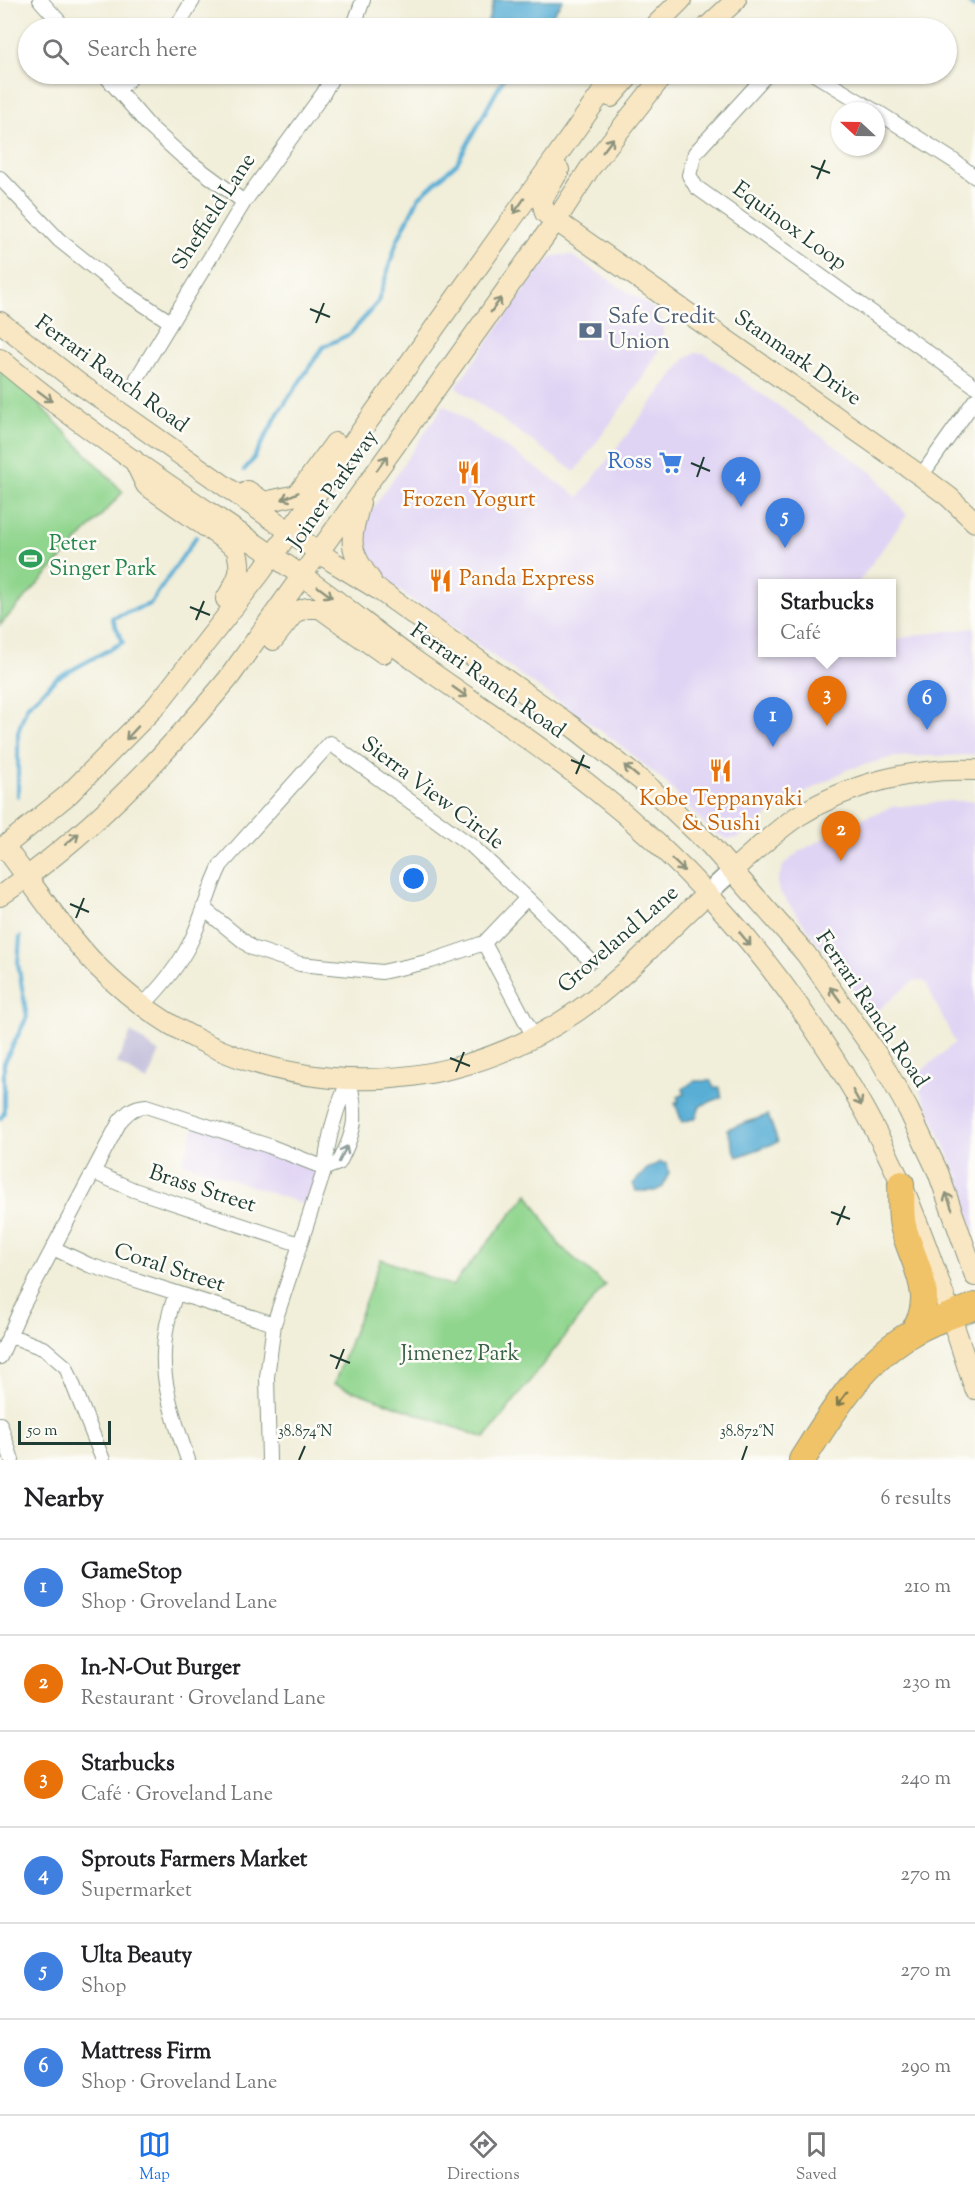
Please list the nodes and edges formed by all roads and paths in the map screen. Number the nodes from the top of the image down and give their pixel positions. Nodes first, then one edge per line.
1 (40, 0) edge
2 (193, 0) edge
3 (363, 0) edge
4 (681, 0) edge
5 (736, 0) edge
6 (56, 18) edge
7 (182, 18) edge
8 (357, 18) edge
9 (664, 18) edge
10 (717, 18) edge
11 (113, 84) edge
12 (124, 84) edge
13 (328, 84) edge
14 (608, 84) edge
15 (624, 84) edge
16 (656, 84) edge
17 (758, 84) edge
18 (831, 84) edge
19 (118, 90) junction
20 (861, 102) edge
21 (885, 117) edge
22 (975, 177) edge
23 (0, 178) edge
24 (244, 202) junction
25 (557, 219) junction
26 (170, 321) junction
27 (0, 322) edge
28 (0, 359) edge
29 (137, 378) dead end
30 (397, 378) junction
31 (975, 386) edge
32 (975, 400) edge
33 (121, 413) junction
34 (133, 458) junction
35 (921, 476) junction
36 (364, 490) junction
37 (975, 522) edge
38 (289, 531) junction
39 (319, 553) junction
40 (272, 556) junction
41 (303, 576) junction
42 (379, 590) junction
43 (412, 659) junction
44 (157, 705) junction
45 (187, 727) junction
46 (975, 770) edge
47 (1, 846) edge
48 (734, 869) junction
49 (27, 877) junction
50 (707, 894) junction
51 (0, 896) edge
52 (527, 898) junction
53 (203, 909) junction
54 (484, 943) junction
55 (591, 961) dead end
56 (143, 1005) junction
57 (534, 1037) junction
58 (349, 1080) junction
59 (325, 1168) junction
60 (93, 1172) junction
61 (901, 1184) junction
62 (299, 1244) junction
63 (53, 1248) junction
64 (975, 1276) edge
65 (176, 1293) junction
66 (975, 1306) edge
67 (951, 1316) junction
68 (274, 1323) junction
69 (914, 1332) junction
70 (9, 1335) junction
71 (0, 1357) edge
72 (975, 1389) edge
73 (0, 1424) edge
74 (12, 1460) edge
75 (103, 1460) edge
76 (188, 1460) edge
77 (268, 1460) edge
78 (802, 1460) edge

1 - 6 street
2 - 7 street
3 - 8 street
4 - 9 main road
5 - 10 main road
11 - 19 street
12 - 19 street
13 - 24 street, Sheffield Lane
14 -> 30 main road, Joiner Parkway
15 - 25 main road
25 -> 16 main road, Joiner Parkway
17 - 31 street, Equinox Loop
18 - 20 street
19 - 24 street
21 - 22 street
23 - 26 street
24 - 26 street, Sheffield Lane
25 - 35 main road, Stanmark Drive
36 -> 25 main road, Joiner Parkway
26 - 29 street, Sheffield Lane
27 - 33 main road, Ferrari Ranch Road
28 -> 34 main road, Ferrari Ranch Road
30 -> 33 main road
30 - 38 main road, Joiner Parkway
32 - 35 street
33 - 38 main road, Ferrari Ranch Road
34 - 40 main road, Ferrari Ranch Road
34 - 44 main road
35 - 37 main road, Stanmark Drive
36 - 39 main road, Joiner Parkway
36 - 42 main road
38 - 39 main road, Ferrari Ranch Road
38 - 40 main road, Joiner Parkway
39 - 41 main road, Joiner Parkway
39 - 42 main road, Ferrari Ranch Road
40 - 41 main road, Ferrari Ranch Road
40 - 44 main road, Joiner Parkway
41 -> 43 main road, Ferrari Ranch Road
41 - 45 main road, Joiner Parkway
48 -> 42 main road, Ferrari Ranch Road
43 - 45 main road
43 -> 50 main road, Ferrari Ranch Road
44 -> 47 main road, Joiner Parkway
49 -> 45 main road, Joiner Parkway
46 - 48 main road, Groveland Lane
47 - 49 main road, Groveland Lane
48 - 50 street, Groveland Lane
64 -> 48 main road, Ferrari Ranch Road
49 - 51 main road, Joiner Parkway
49 - 56 main road, Groveland Lane
50 - 57 main road, Groveland Lane
50 -> 61 main road, Ferrari Ranch Road
52 - 53 street, Sierra View Circle
52 - 54 street
52 - 55 street
53 - 54 street
53 - 56 street
54 - 57 street
56 - 58 main road, Groveland Lane
57 - 58 main road, Groveland Lane
58 - 59 street
59 -> 58 street
59 - 60 street
59 - 62 street
60 - 62 street, Brass Street
60 - 63 street
61 - 67 main road, Ferrari Ranch Road
61 - 69 highway
62 - 68 street
63 - 65 street, Coral Street
63 - 70 street
65 - 68 street, Coral Street
65 - 76 street
66 - 67 highway
67 - 69 highway
67 - 72 main road, Ferrari Ranch Road
68 - 77 street
69 -> 78 highway
70 - 71 street
70 - 75 street
73 - 74 street

